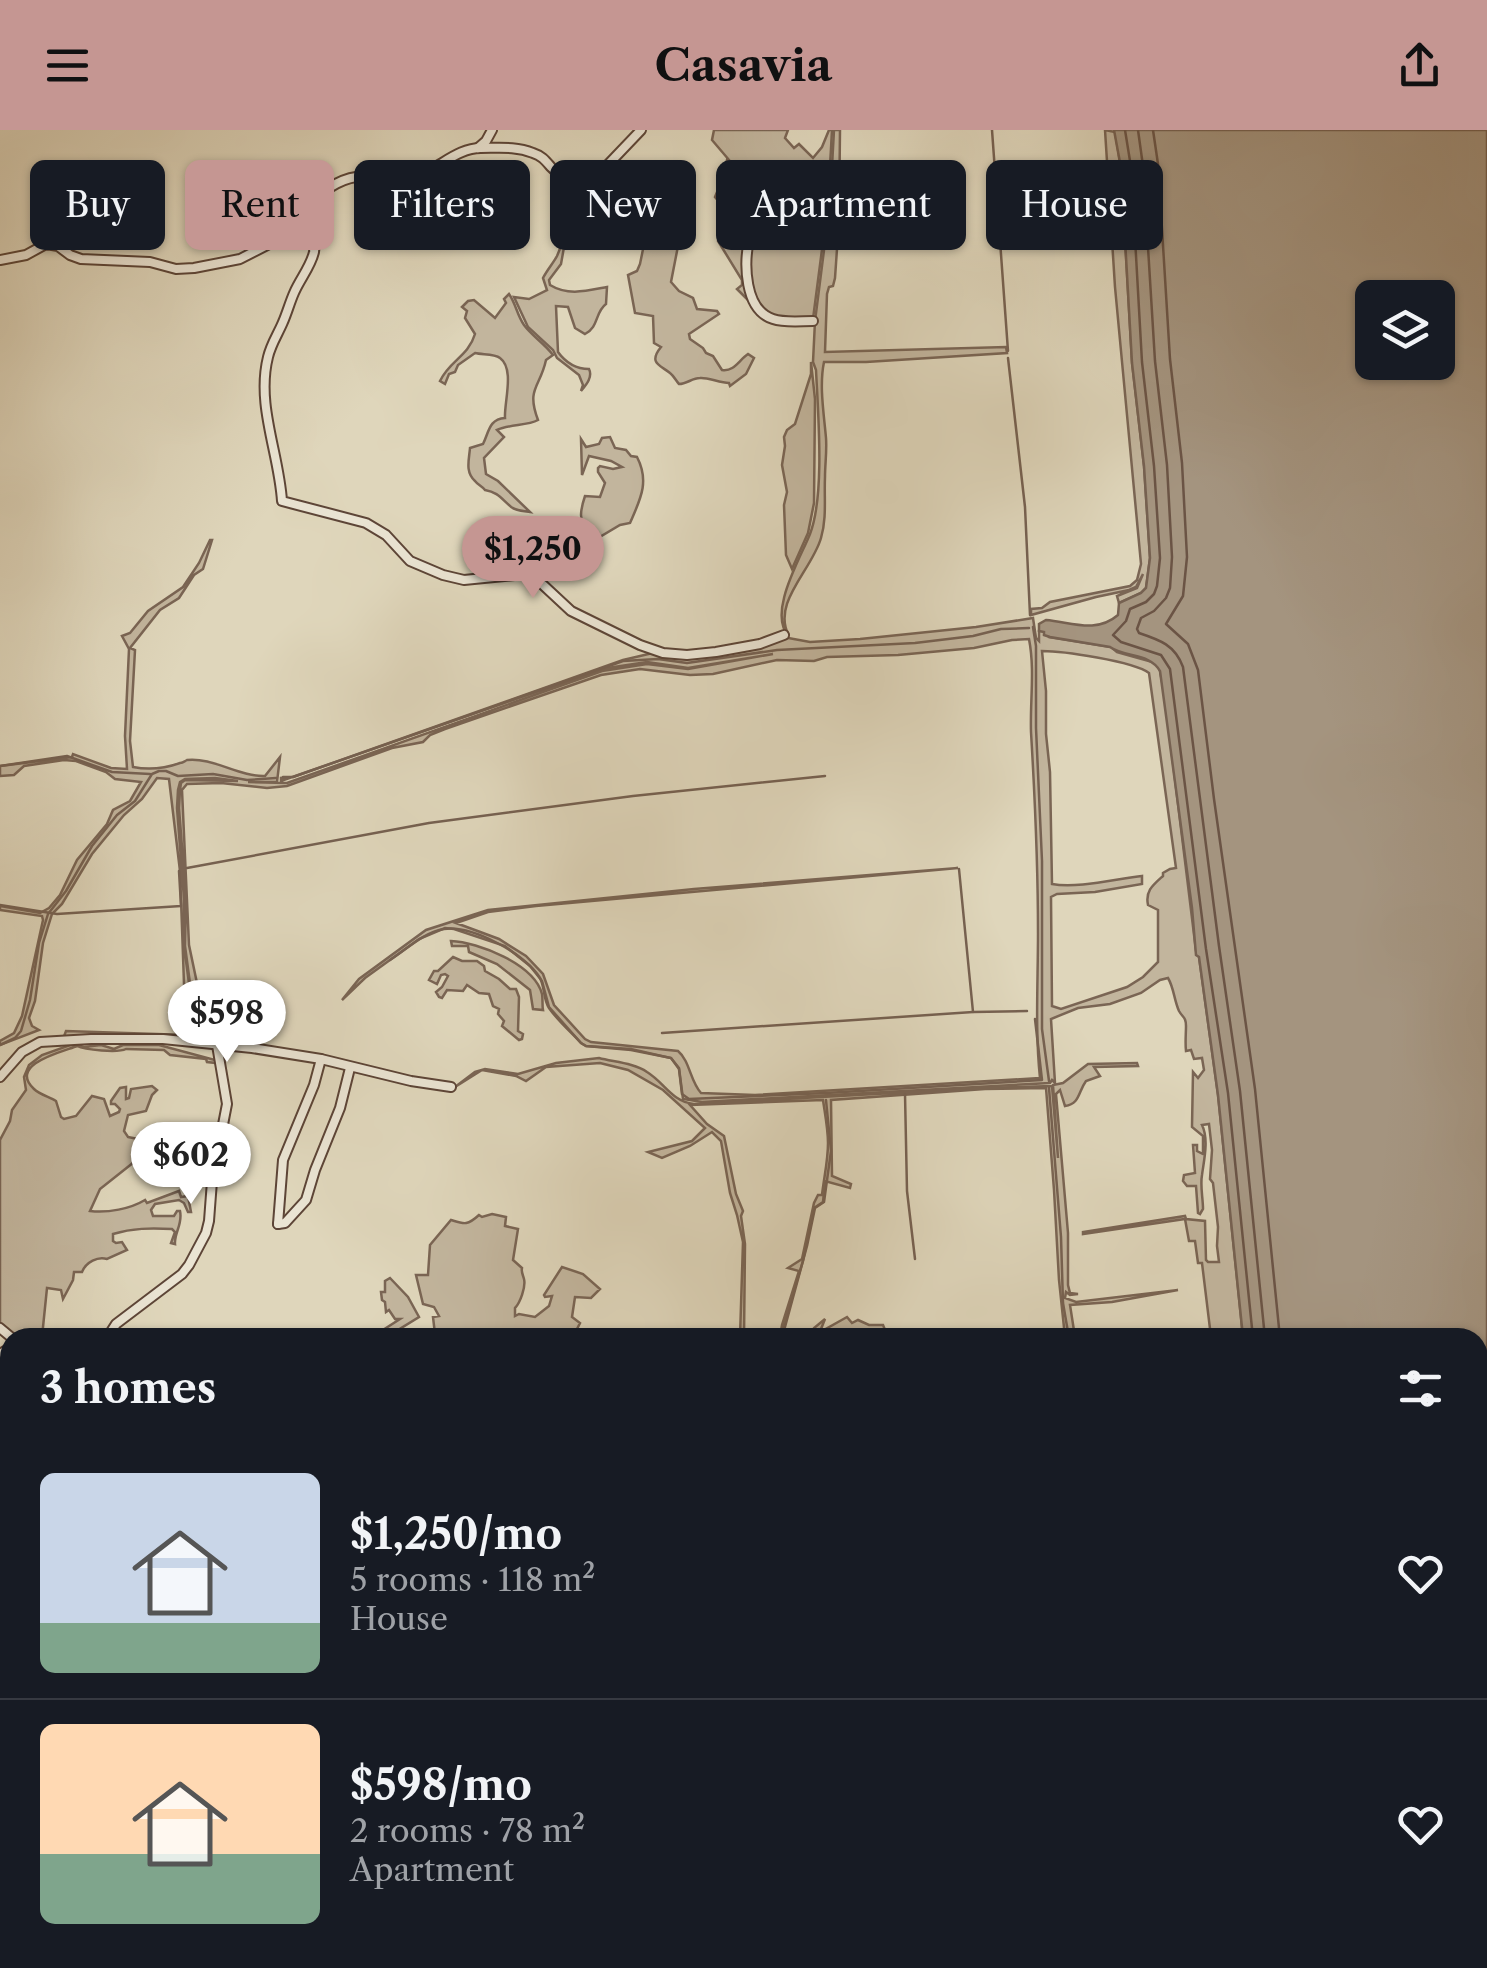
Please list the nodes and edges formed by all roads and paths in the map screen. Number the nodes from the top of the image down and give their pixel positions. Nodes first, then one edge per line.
1 (492, 130) edge
2 (642, 130) edge
3 (478, 148) junction
4 (334, 186) edge
5 (258, 250) edge
6 (312, 250) edge
7 (747, 250) edge
8 (0, 260) edge
9 (814, 321) dead end
10 (784, 634) dead end
11 (217, 1045) junction
12 (322, 1059) junction
13 (350, 1068) junction
14 (0, 1077) edge
15 (451, 1086) dead end
16 (113, 1328) edge

1 - 3 street
2 - 3 street
3 - 4 street
5 - 8 street
6 - 10 street
7 - 9 street
11 - 12 street
11 - 14 street
11 - 16 street
12 - 13 street
12 - 13 street
13 - 15 street

